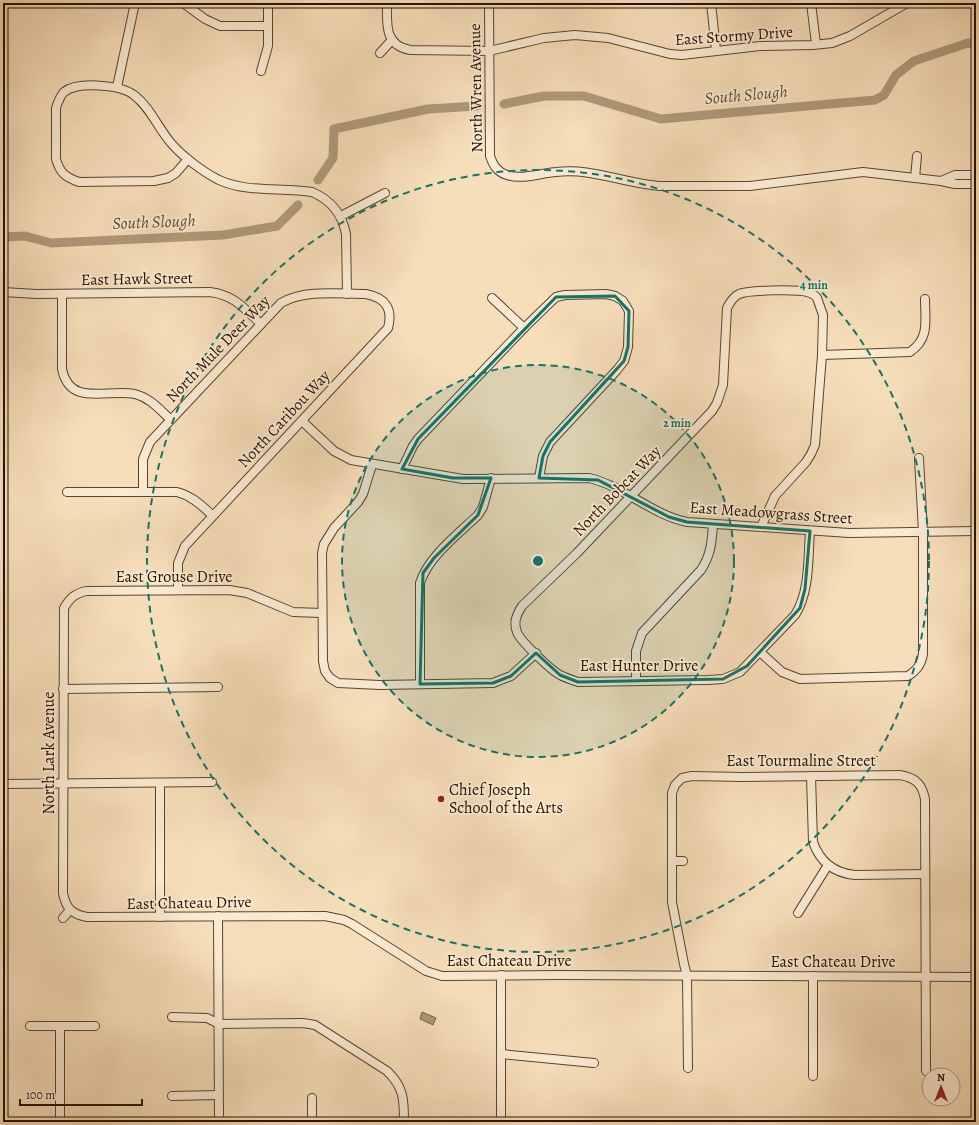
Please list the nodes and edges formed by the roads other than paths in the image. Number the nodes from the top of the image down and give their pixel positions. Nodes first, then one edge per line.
1 (135, 3) edge
2 (184, 3) edge
3 (268, 3) edge
4 (387, 3) edge
5 (489, 3) edge
6 (711, 3) edge
7 (811, 3) edge
8 (907, 3) edge
9 (268, 26) junction
10 (392, 40) junction
11 (816, 44) junction
12 (716, 50) junction
13 (489, 51) junction
14 (380, 53) dead end
15 (260, 71) dead end
16 (117, 87) junction
17 (917, 156) dead end
18 (188, 159) junction
19 (976, 175) edge
20 (915, 178) junction
21 (941, 181) junction
22 (976, 184) edge
23 (385, 193) dead end
24 (341, 216) junction
25 (3, 292) edge
26 (62, 294) junction
27 (347, 294) junction
28 (492, 298) dead end
29 (925, 299) dead end
30 (261, 324) junction
31 (524, 328) junction
32 (822, 355) junction
33 (170, 419) junction
34 (302, 421) junction
35 (920, 458) dead end
36 (372, 465) junction
37 (402, 470) junction
38 (491, 478) junction
39 (539, 478) junction
40 (67, 492) dead end
41 (143, 492) junction
42 (631, 496) junction
43 (212, 515) junction
44 (713, 524) junction
45 (761, 527) junction
46 (810, 531) junction
47 (976, 531) edge
48 (923, 532) junction
49 (178, 590) junction
50 (72, 597) joint
51 (322, 613) junction
52 (760, 652) junction
53 (536, 654) junction
54 (636, 681) junction
55 (420, 684) junction
56 (218, 687) dead end
57 (63, 689) junction
58 (811, 776) junction
59 (212, 782) dead end
60 (160, 783) junction
61 (3, 784) edge
62 (63, 784) junction
63 (672, 861) junction
64 (683, 861) dead end
65 (828, 865) junction
66 (925, 874) junction
67 (70, 910) junction
68 (798, 912) dead end
69 (218, 916) junction
70 (160, 917) junction
71 (63, 918) dead end
72 (502, 975) junction
73 (687, 976) junction
74 (813, 976) junction
75 (927, 977) junction
76 (976, 977) edge
77 (172, 1017) dead end
78 (219, 1024) junction
79 (30, 1026) dead end
80 (60, 1026) junction
81 (95, 1026) dead end
82 (501, 1054) junction
83 (594, 1063) dead end
84 (926, 1067) edge
85 (688, 1068) dead end
86 (813, 1076) dead end
87 (219, 1095) junction
88 (172, 1096) dead end
89 (312, 1098) dead end
90 (60, 1122) edge
91 (218, 1122) edge
92 (312, 1122) edge
93 (404, 1122) edge
94 (501, 1122) edge

1 - 16 street
2 - 9 street
3 - 9 street
4 - 10 street
5 - 13 street, North Wren Avenue
6 - 12 street
7 - 11 street
8 - 11 street, East Stormy Drive
9 - 15 street
10 - 13 street, East Stormy Drive
10 - 14 street
11 - 12 street, East Stormy Drive
12 - 13 street, East Stormy Drive
13 - 20 street, North Wren Avenue
16 - 18 street
16 - 18 street
17 - 20 street
18 - 24 street
19 - 21 street
20 - 21 street
21 - 22 street
23 - 24 street
24 - 27 street
25 - 26 street, East Hawk Street
26 - 30 street, East Hawk Street
26 - 33 street
27 - 30 street, North Mule Deer Way
27 - 34 street, North Caribou Way
28 - 31 street
29 - 32 street
30 - 33 street, North Mule Deer Way
31 - 37 street
31 - 39 street
32 - 42 street, North Bobcat Way
32 - 45 street
33 - 41 street, North Mule Deer Way
34 - 36 street, East Meadowgrass Street
34 - 43 street, North Caribou Way
35 - 48 street
36 - 37 street, East Meadowgrass Street
36 - 51 street
37 - 38 street, East Meadowgrass Street
38 - 39 street, East Meadowgrass Street
38 - 55 street
39 - 42 street, East Meadowgrass Street
40 - 41 street
41 - 43 street
42 - 44 street, East Meadowgrass Street
42 - 53 street, North Bobcat Way
43 - 49 street, North Caribou Way
44 - 45 street, East Meadowgrass Street
44 - 54 street
45 - 46 street, East Meadowgrass Street
46 - 48 street, East Meadowgrass Street
46 - 52 street, East Hunter Drive
47 - 48 street, East Meadowgrass Street
48 - 52 street
49 - 50 street, East Grouse Drive
49 - 51 street, East Grouse Drive
50 - 57 street, North Lark Avenue
51 - 55 street
52 - 54 street, East Hunter Drive
53 - 54 street, East Hunter Drive
53 - 55 street
56 - 57 street
57 - 62 street, North Lark Avenue
58 - 63 street, East Tourmaline Street
58 - 65 street
58 - 66 street, East Tourmaline Street
59 - 60 street
60 - 62 street
60 - 70 street
61 - 62 street
62 - 67 street, North Lark Avenue
63 - 64 street
63 - 73 street
65 - 66 street
65 - 68 street
66 - 75 street
67 - 70 street, East Chateau Drive
67 - 71 street
69 - 70 street, East Chateau Drive
69 - 72 street, East Chateau Drive
69 - 78 street
72 - 73 street, East Chateau Drive
72 - 82 street
73 - 74 street, East Chateau Drive
73 - 85 street
74 - 75 street, East Chateau Drive
74 - 86 street
75 - 76 street, East Chateau Drive
75 - 84 street
77 - 78 street
78 - 87 street
78 - 93 street
79 - 80 street
80 - 81 street
80 - 90 street
82 - 83 street
82 - 94 street
87 - 88 street
87 - 91 street
89 - 92 street

